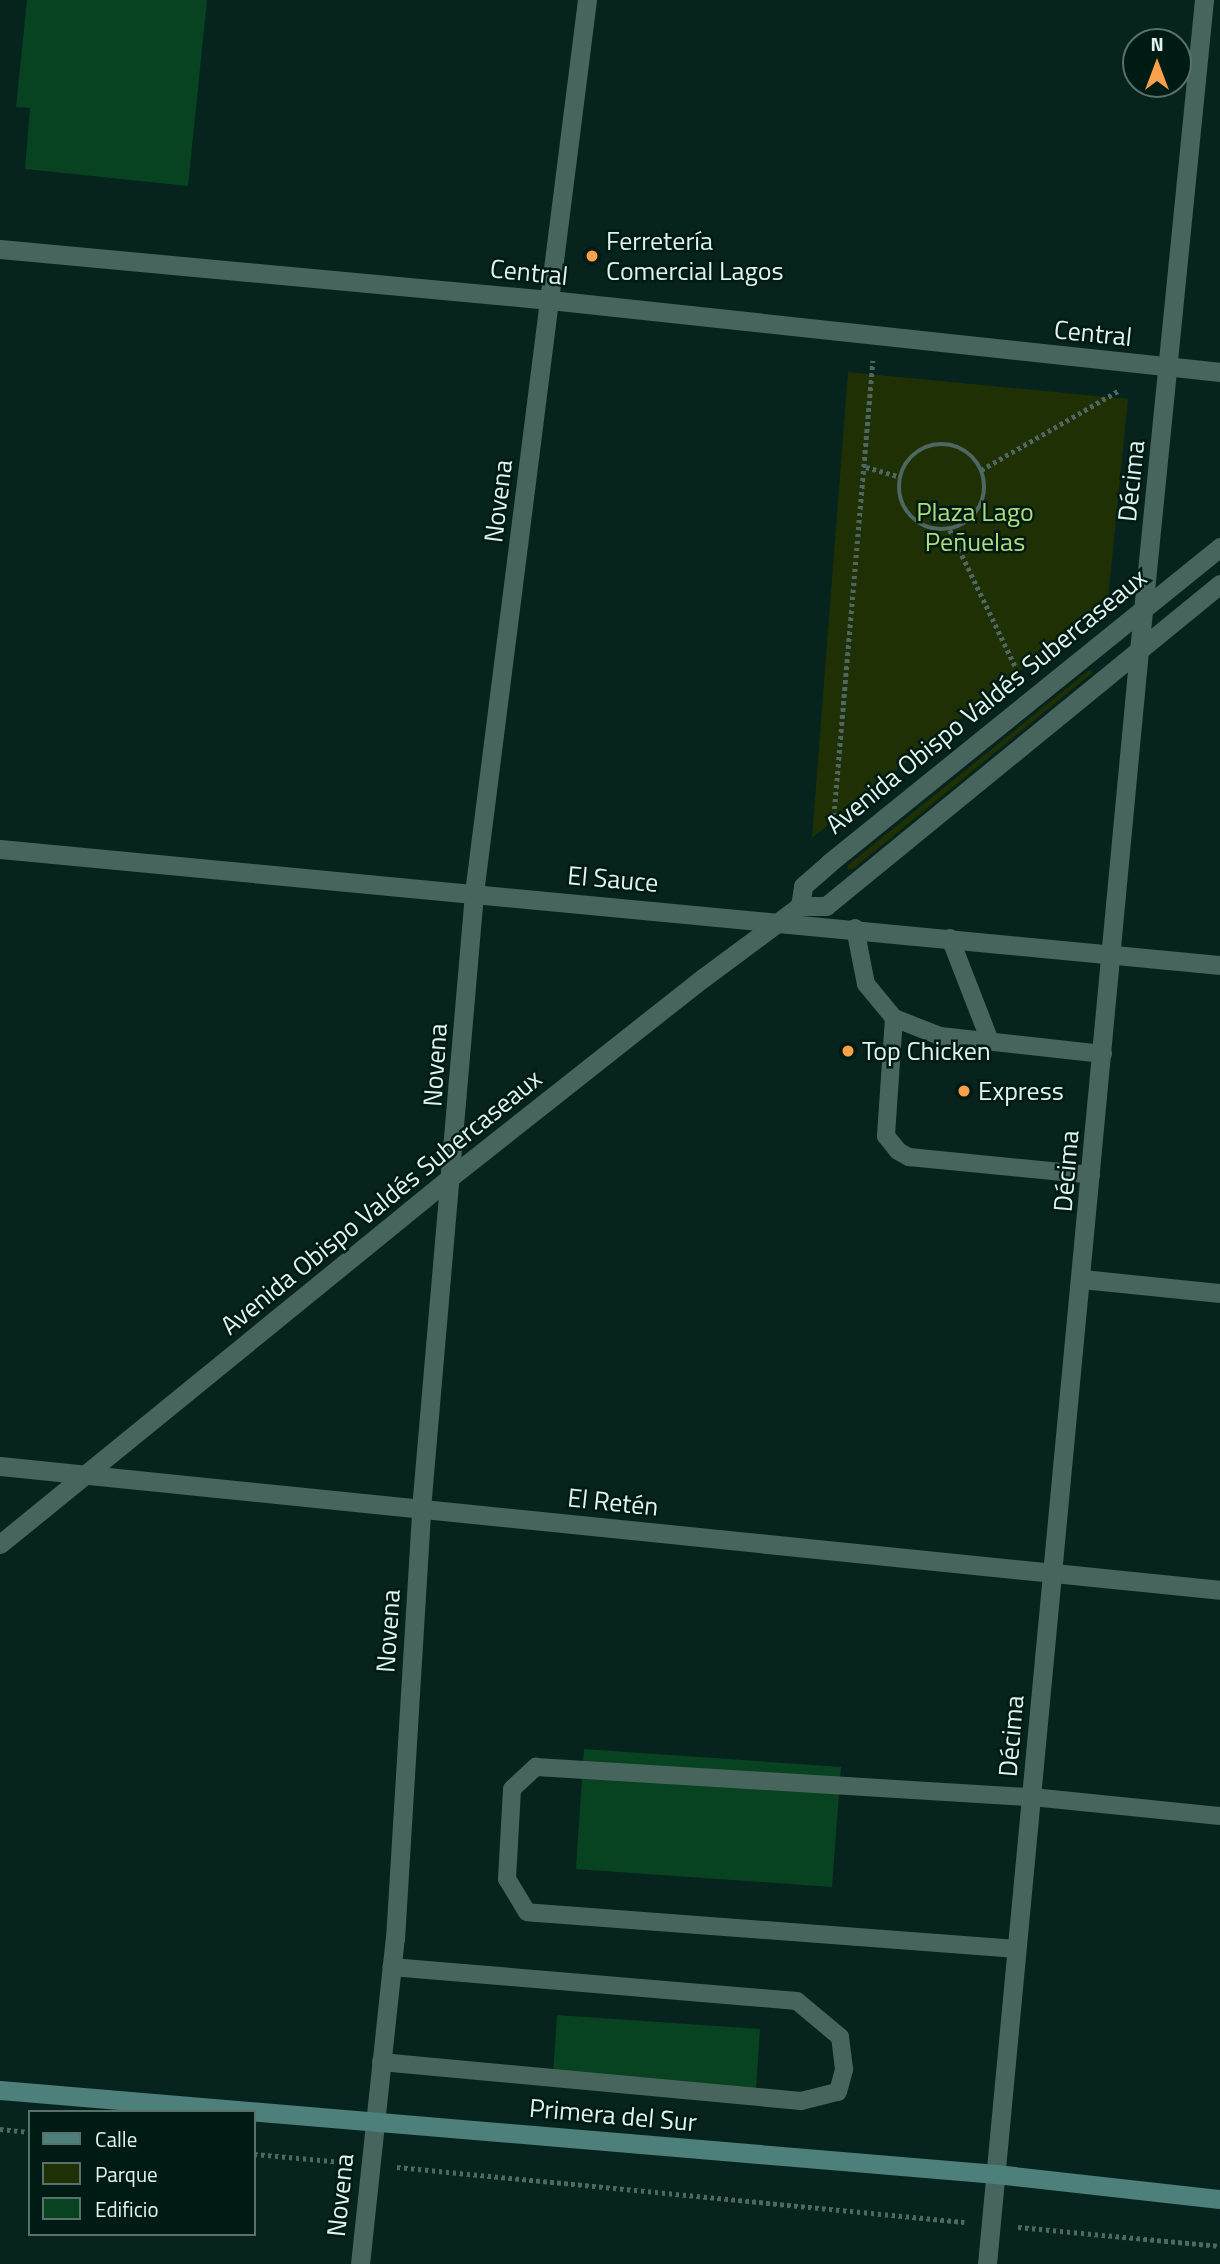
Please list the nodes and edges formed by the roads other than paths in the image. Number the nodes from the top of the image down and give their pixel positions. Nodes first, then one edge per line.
1 (587, 0) edge
2 (1204, 0) edge
3 (0, 248) edge
4 (550, 300) junction
5 (1169, 367) junction
6 (1220, 372) edge
7 (1220, 547) edge
8 (1220, 584) edge
9 (1144, 607) junction
10 (1139, 651) junction
11 (0, 849) edge
12 (474, 893) junction
13 (800, 906) junction
14 (777, 921) junction
15 (855, 928) junction
16 (950, 938) junction
17 (1112, 955) junction
18 (1220, 965) edge
19 (894, 1018) junction
20 (990, 1041) junction
21 (1103, 1054) junction
22 (1091, 1175) junction
23 (452, 1176) junction
24 (1082, 1279) junction
25 (1220, 1293) edge
26 (0, 1466) edge
27 (86, 1475) junction
28 (421, 1509) junction
29 (0, 1544) edge
30 (1053, 1573) junction
31 (1220, 1590) edge
32 (1032, 1797) junction
33 (1220, 1816) edge
34 (1017, 1950) junction
35 (391, 1967) junction
36 (381, 2062) junction
37 (0, 2090) edge
38 (241, 2110) edge
39 (256, 2111) edge
40 (374, 2121) junction
41 (996, 2174) junction
42 (1220, 2199) edge
43 (360, 2264) edge
44 (987, 2264) edge

1 - 4 street, Novena
2 - 5 street, Décima
3 - 4 street, Central
4 - 5 street, Central
4 - 12 street, Novena
5 - 6 street, Central
5 - 9 street, Décima
7 - 9 street, Avenida Obispo Valdés Subercaseaux
8 - 10 street, Avenida Obispo Valdés Subercaseaux
9 - 10 street, Décima
9 - 13 street, Avenida Obispo Valdés Subercaseaux
10 - 13 street, Avenida Obispo Valdés Subercaseaux
10 - 17 street, Décima
11 - 12 street, El Sauce
12 - 14 street, El Sauce
12 - 23 street, Novena
13 - 14 street, Avenida Obispo Valdés Subercaseaux
14 - 15 street, El Sauce
14 - 23 street, Avenida Obispo Valdés Subercaseaux
15 - 16 street, El Sauce
15 - 19 lane
16 - 17 street, El Sauce
16 - 20 lane
17 - 18 street, El Sauce
17 - 21 street, Décima
19 - 20 lane
19 - 22 lane
20 - 21 lane
21 - 22 street, Décima
22 - 24 street, Décima
23 - 27 street, Avenida Obispo Valdés Subercaseaux
23 - 28 street, Novena
24 - 25 street
24 - 30 street, Décima
26 - 27 street, El Retén
27 - 28 street, El Retén
27 - 29 street, Avenida Obispo Valdés Subercaseaux
28 - 30 street, El Retén
28 - 35 street, Novena
30 - 31 street, El Retén
30 - 32 street, Décima
32 - 33 lane
32 - 34 street, Décima
32 - 34 lane
34 - 41 street, Décima
35 - 36 street, Novena
35 - 36 lane
36 - 40 street, Novena
37 - 38 main road, Primera del Sur
39 - 40 main road, Primera del Sur
40 - 41 main road, Primera del Sur
40 - 43 street, Novena
41 - 42 main road, Primera del Sur
41 - 44 street, Décima

